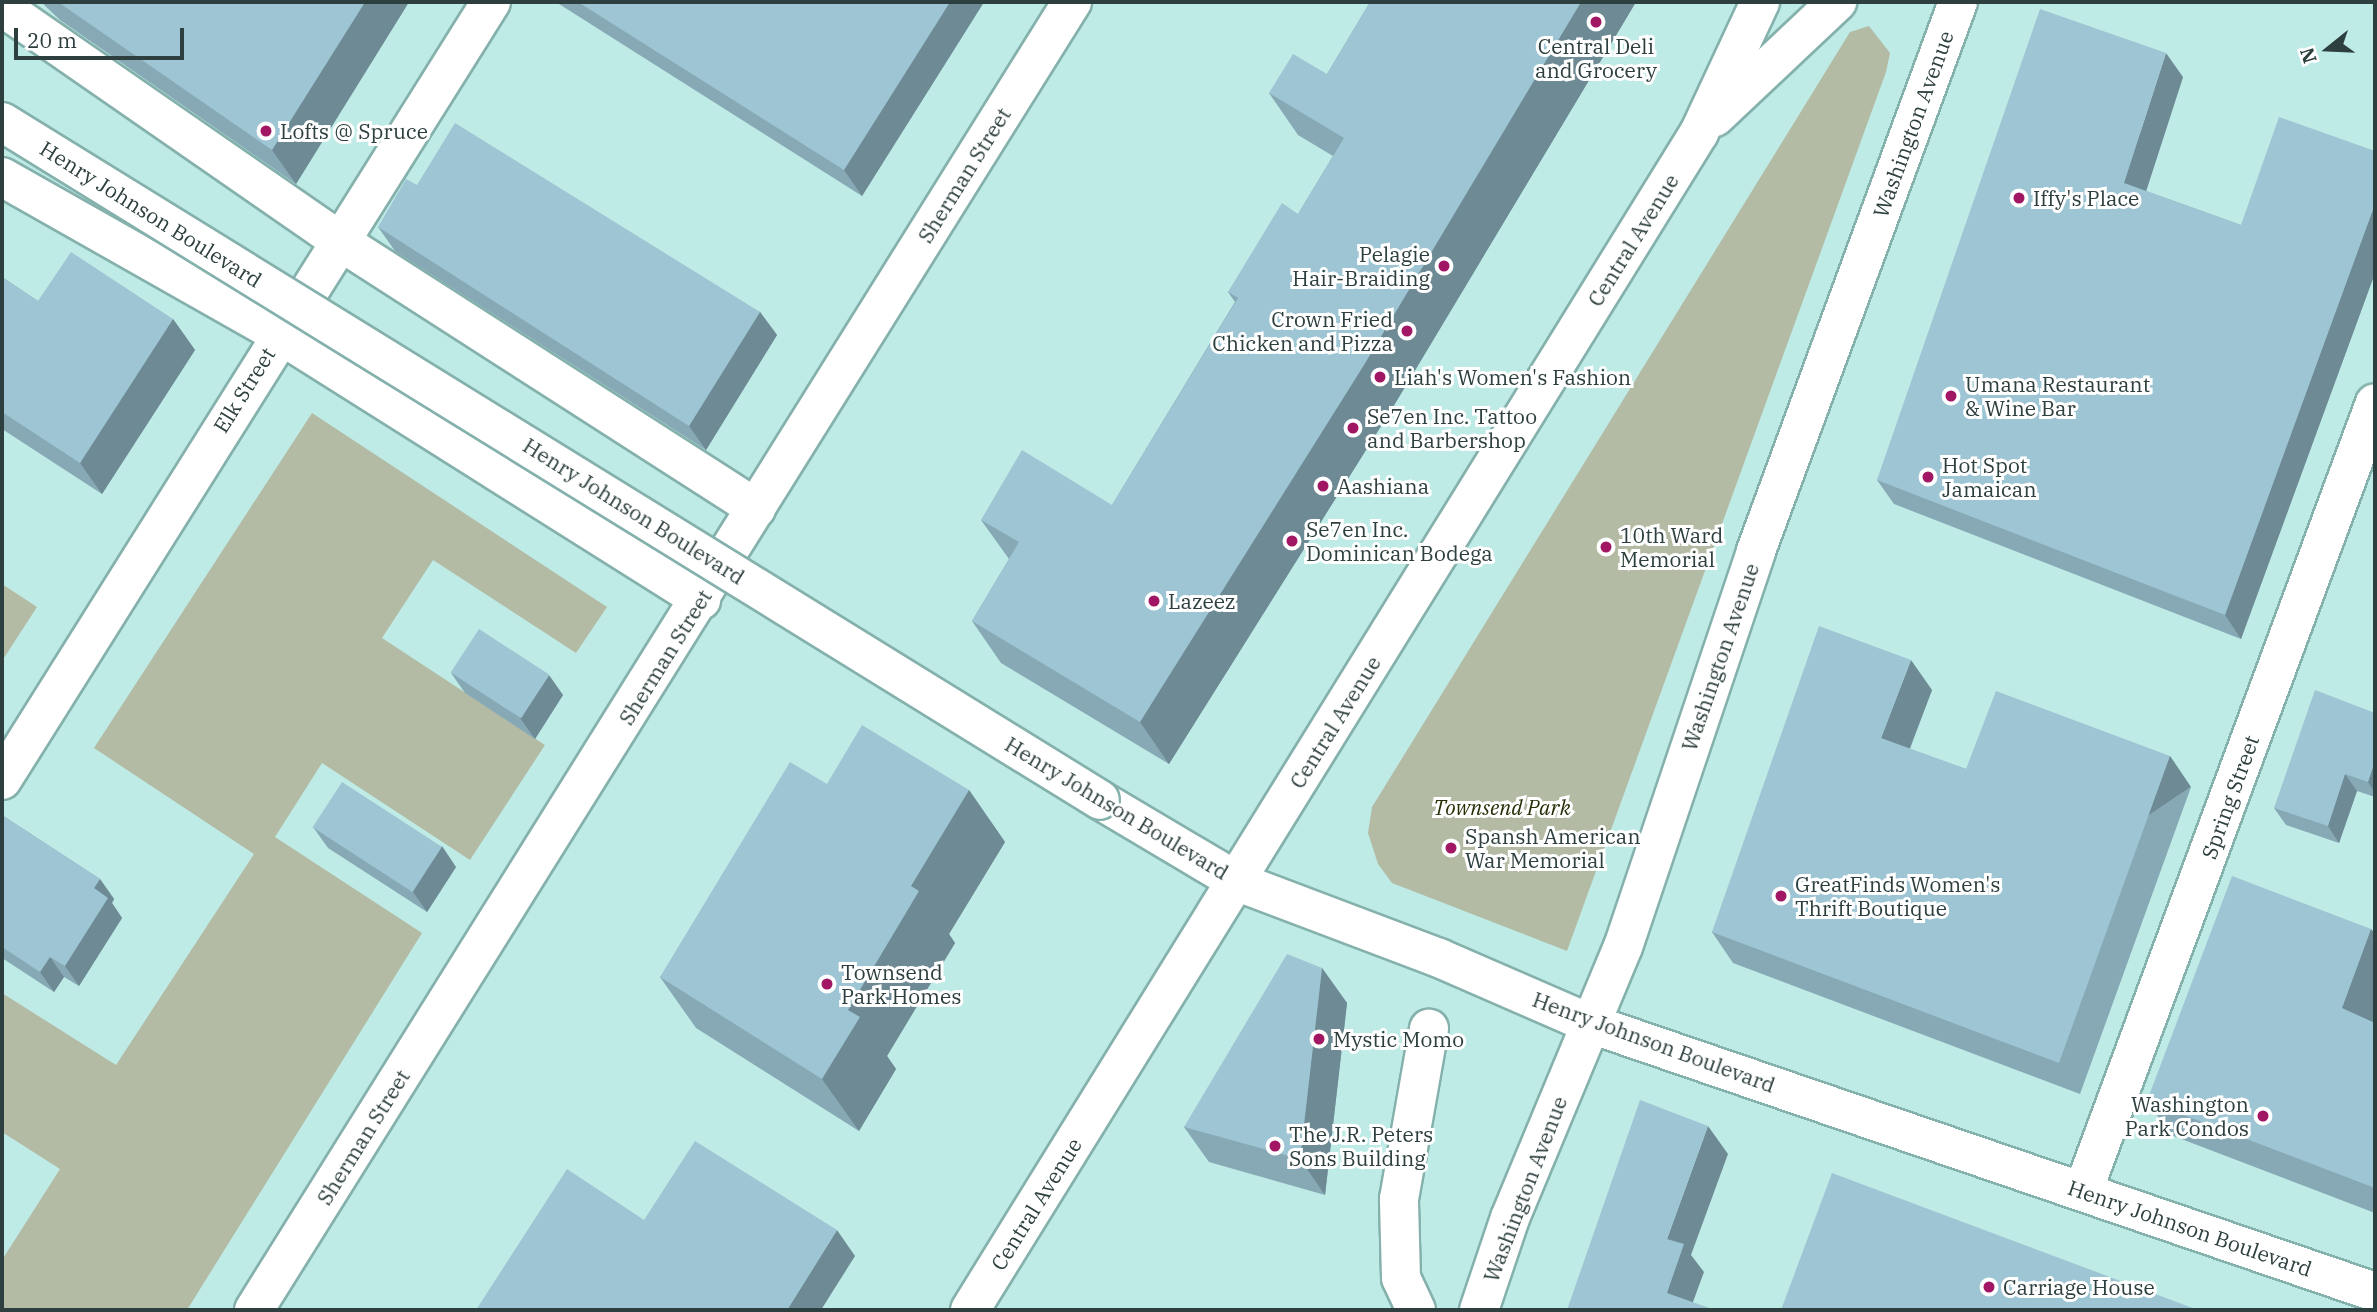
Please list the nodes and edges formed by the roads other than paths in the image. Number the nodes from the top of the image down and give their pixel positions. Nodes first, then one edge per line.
1 (491, 2) edge
2 (1072, 2) edge
3 (1760, 2) edge
4 (1837, 2) edge
5 (1958, 2) edge
6 (2, 7) edge
7 (2, 122) edge
8 (1699, 133) junction
9 (2, 177) edge
10 (338, 240) junction
11 (279, 334) junction
12 (2375, 403) edge
13 (756, 508) junction
14 (701, 600) junction
15 (2, 780) edge
16 (1238, 882) junction
17 (1591, 1024) junction
18 (1429, 1029) dead end
19 (2083, 1191) junction
20 (2375, 1292) edge
21 (254, 1310) edge
22 (970, 1310) edge
23 (1416, 1310) edge
24 (1479, 1310) edge

1 - 10 street, Elk Street
2 - 13 street, Sherman Street
3 - 8 street, Central Avenue
4 - 8 street, Central Avenue
5 - 17 street, Washington Avenue
6 - 10 street
7 - 16 street, Henry Johnson Boulevard, bridge
8 - 16 street, Central Avenue
9 - 11 street, Henry Johnson Boulevard
10 - 11 street, Elk Street
10 - 13 street
11 - 14 street, Henry Johnson Boulevard
11 - 15 street, Elk Street
12 - 19 street, Spring Street
13 - 14 street, Sherman Street
14 - 21 street, Sherman Street
16 - 17 street, Henry Johnson Boulevard
16 - 22 street, Central Avenue
17 - 19 street, Henry Johnson Boulevard
17 - 24 street, Washington Avenue
18 - 23 street
19 - 20 street, Henry Johnson Boulevard

